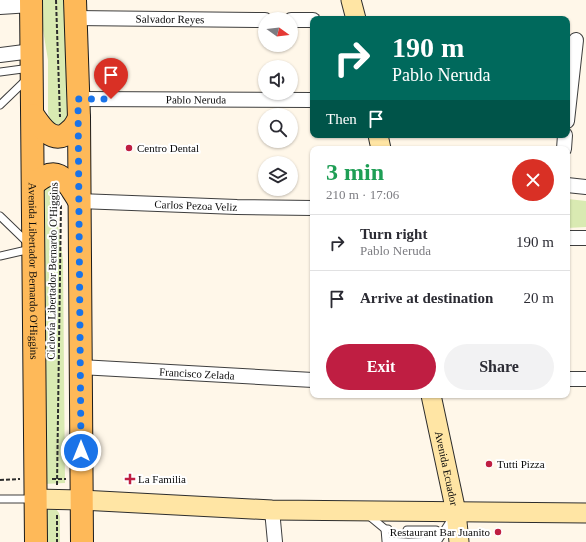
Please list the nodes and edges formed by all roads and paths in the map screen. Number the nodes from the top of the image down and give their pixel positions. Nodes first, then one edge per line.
1 (56, 0) edge
2 (351, 0) edge
3 (31, 2) edge
4 (0, 7) edge
5 (75, 9) edge
6 (355, 16) edge
7 (258, 20) edge
8 (298, 20) edge
9 (310, 20) edge
10 (576, 40) edge
11 (0, 55) edge
12 (32, 64) junction
13 (0, 72) edge
14 (570, 94) edge
15 (310, 100) edge
16 (0, 105) edge
17 (79, 108) junction
18 (33, 115) junction
19 (61, 136) junction
20 (33, 185) junction
21 (570, 185) edge
22 (586, 187) edge
23 (70, 201) junction
24 (310, 208) edge
25 (0, 216) edge
26 (570, 238) edge
27 (586, 238) edge
28 (33, 249) junction
29 (0, 256) edge
30 (80, 367) junction
31 (570, 379) edge
32 (586, 379) edge
33 (310, 380) edge
34 (432, 398) edge
35 (0, 499) edge
36 (35, 499) junction
37 (57, 499) junction
38 (81, 500) junction
39 (272, 510) junction
40 (363, 511) junction
41 (456, 512) junction
42 (586, 513) edge
43 (414, 524) junction
44 (437, 541) edge
45 (36, 542) edge
46 (57, 542) edge
47 (82, 542) edge
48 (275, 542) edge
49 (409, 542) edge
50 (459, 542) edge

1 - 19 path
2 - 6 main road
3 - 4 street
3 - 12 main road, Avenida Libertador Bernardo O'Higgins
5 - 7 street, Salvador Reyes
5 - 17 main road
8 - 9 street
10 - 14 street
11 - 12 street
12 - 13 lane
12 - 16 lane
12 - 18 main road, Avenida Libertador Bernardo O'Higgins
15 - 17 street, Pablo Neruda
17 - 19 main road
17 - 23 main road
18 - 19 main road
18 - 20 main road, Avenida Libertador Bernardo O'Higgins
20 - 23 main road
20 - 28 main road, Avenida Libertador Bernardo O'Higgins
21 - 22 street
23 - 24 street, Carlos Pezoa Veliz
23 - 30 main road
23 - 37 path, Ciclovía Libertador Bernardo O'Higgins
25 - 28 lane
26 - 27 street
28 - 29 lane
28 - 36 main road, Avenida Libertador Bernardo O'Higgins
30 - 33 street, Francisco Zelada
30 - 38 main road
31 - 32 street
34 - 41 main road, Avenida Ecuador
35 - 36 lane
36 - 37 main road
36 - 45 main road, Avenida Libertador Bernardo O'Higgins
37 - 38 main road
37 - 46 path, Ciclovía Libertador Bernardo O'Higgins
38 - 39 main road
38 - 47 main road
39 - 40 main road
39 - 48 street
40 - 43 main road
40 - 49 lane
41 - 42 main road
41 - 43 main road
41 - 44 lane
41 - 50 main road, Avenida Ecuador
43 - 44 lane
43 - 49 lane
44 - 49 lane

